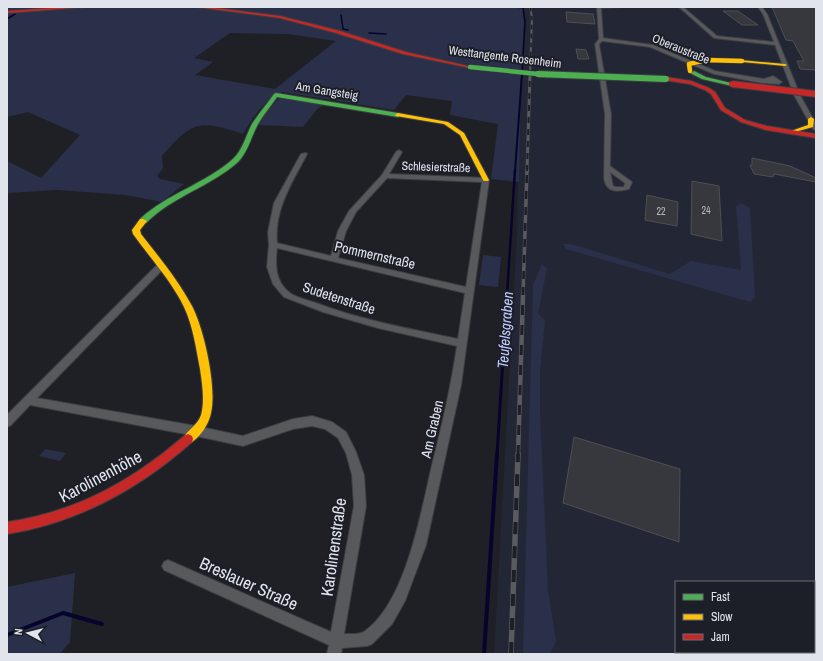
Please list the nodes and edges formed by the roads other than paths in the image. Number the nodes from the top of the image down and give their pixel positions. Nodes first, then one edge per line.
1 (85, 7) edge
2 (198, 7) edge
3 (600, 7) edge
4 (621, 7) edge
5 (681, 7) edge
6 (760, 7) edge
7 (7, 12) edge
8 (601, 39) junction
9 (776, 44) junction
10 (784, 61) junction
11 (690, 71) junction
12 (666, 80) junction
13 (762, 81) dead end
14 (732, 84) junction
15 (713, 93) junction
16 (816, 94) edge
17 (811, 119) junction
18 (816, 129) edge
19 (793, 132) junction
20 (816, 136) edge
21 (399, 152) dead end
22 (304, 154) dead end
23 (606, 167) dead end
24 (385, 176) junction
25 (486, 180) junction
26 (179, 194) joint
27 (273, 246) junction
28 (334, 258) junction
29 (161, 266) junction
30 (470, 290) junction
31 (463, 344) junction
32 (29, 401) junction
33 (7, 422) edge
34 (196, 431) junction
35 (7, 528) edge
36 (168, 566) dead end
37 (335, 648) edge

1 - 7 main road
2 - 12 main road, Westtangente Rosenheim, bridge
3 - 4 street
3 - 8 street
5 - 9 street
6 - 9 street
8 - 13 street, Oberaustraße
8 - 23 street
9 - 10 street
10 - 11 main road, bridge
10 - 17 street
11 - 12 main road
11 - 14 main road
12 - 14 main road, Westtangente Rosenheim
12 - 15 main road
14 - 15 main road
14 - 16 main road, Westtangente Rosenheim, bridge
15 - 19 main road
17 - 18 street
17 - 19 main road
19 - 20 main road
21 - 24 street, Schlesierstraße
22 - 27 street, Sudetenstraße
24 - 25 street, Schlesierstraße
24 - 28 street, Schlesierstraße
25 - 26 main road, Am Gangsteig
25 - 30 street, Am Graben
26 - 29 main road, Karolinenhöhe
27 - 28 street, Pommernstraße
27 - 31 street, Sudetenstraße
28 - 30 street, Pommernstraße
29 - 32 street
29 - 34 main road, Karolinenhöhe
30 - 31 street, Am Graben
31 - 37 street, Am Graben
32 - 33 street
32 - 34 street
34 - 35 main road, Karolinenhöhe
34 - 37 street, Karolinenstraße
36 - 37 street, Breslauer Straße

